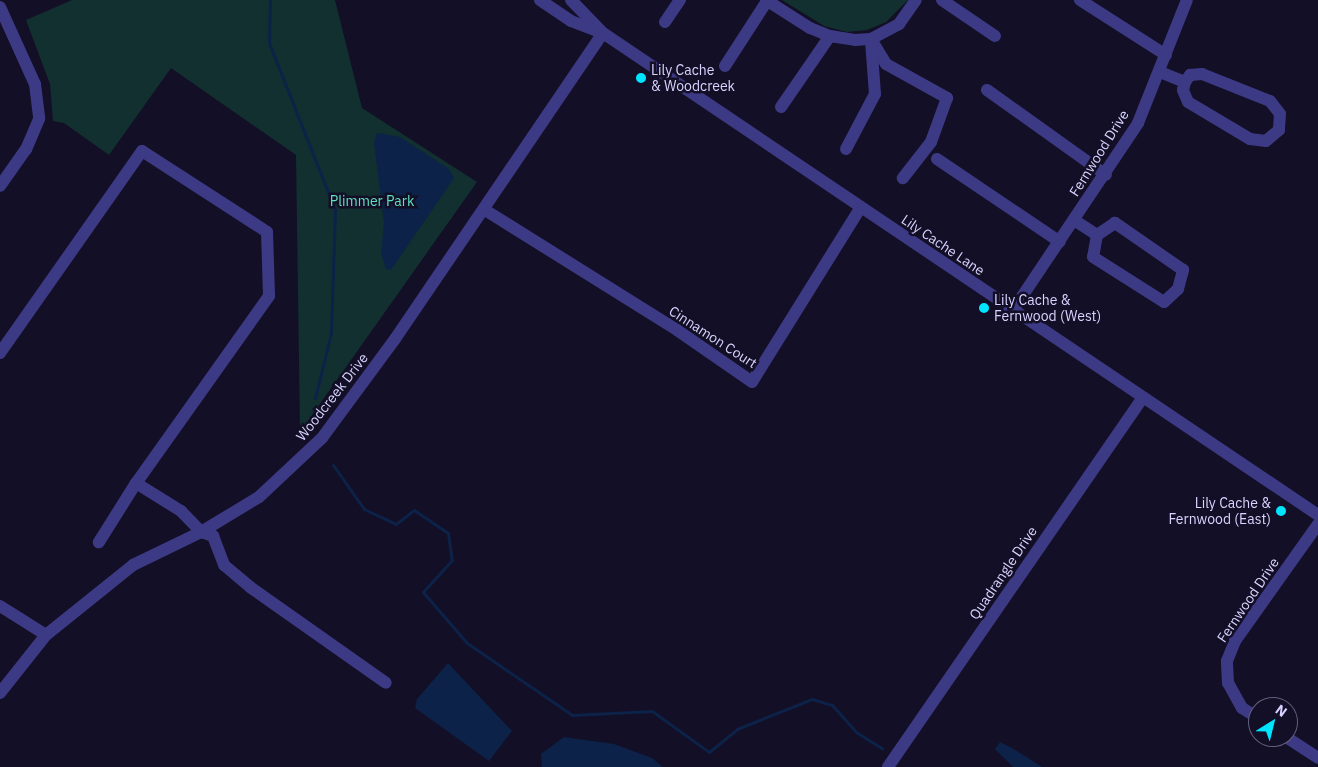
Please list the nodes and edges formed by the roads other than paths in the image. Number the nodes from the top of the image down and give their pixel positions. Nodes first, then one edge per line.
1 (540, 0) edge
2 (571, 0) edge
3 (680, 0) edge
4 (916, 0) edge
5 (942, 0) edge
6 (1080, 0) edge
7 (1187, 0) edge
8 (766, 1) edge
9 (0, 6) edge
10 (665, 22) dead end
11 (603, 32) junction
12 (830, 36) junction
13 (995, 36) dead end
14 (871, 39) junction
15 (1166, 55) junction
16 (725, 66) dead end
17 (1160, 72) junction
18 (1185, 82) junction
19 (987, 90) dead end
20 (781, 108) dead end
21 (846, 148) dead end
22 (937, 159) dead end
23 (1106, 174) junction
24 (903, 178) dead end
25 (0, 186) edge
26 (861, 207) junction
27 (484, 210) junction
28 (1074, 220) junction
29 (1097, 235) junction
30 (1060, 242) junction
31 (1012, 310) junction
32 (0, 353) edge
33 (1142, 396) junction
34 (136, 484) junction
35 (1318, 515) edge
36 (1318, 524) edge
37 (201, 532) junction
38 (99, 542) dead end
39 (0, 606) edge
40 (46, 635) junction
41 (386, 683) dead end
42 (0, 693) edge
43 (1248, 712) edge
44 (1298, 745) edge
45 (1318, 758) edge
46 (888, 767) edge

1 - 11 street, Lily Cache Lane
2 - 11 street, Lily Cache Lane
3 - 10 street
4 - 14 street
5 - 13 street
6 - 15 street
7 - 15 street, Fernwood Drive
8 - 12 street
8 - 16 street
9 - 25 street
11 - 26 street, Lily Cache Lane
11 - 27 street, Woodcreek Drive
12 - 14 street
12 - 20 street
14 - 21 street
14 - 24 street
15 - 17 street, Fernwood Drive
17 - 18 street
17 - 23 street, Fernwood Drive
18 - 18 street
19 - 23 street
22 - 30 street
23 - 28 street, Fernwood Drive
26 - 27 street, Cinnamon Court
26 - 31 street, Lily Cache Lane
27 - 37 street, Woodcreek Drive
28 - 29 street
28 - 30 street, Fernwood Drive
29 - 29 street
30 - 31 street, Fernwood Drive
31 - 33 street, Lily Cache Lane
32 - 34 street
33 - 35 street, Lily Cache Lane
33 - 46 street, Quadrangle Drive
34 - 37 street
34 - 38 street
36 - 43 street, Fernwood Drive
37 - 40 street, Woodcreek Drive
37 - 41 street
39 - 40 street
40 - 42 street, Woodcreek Drive
44 - 45 street

